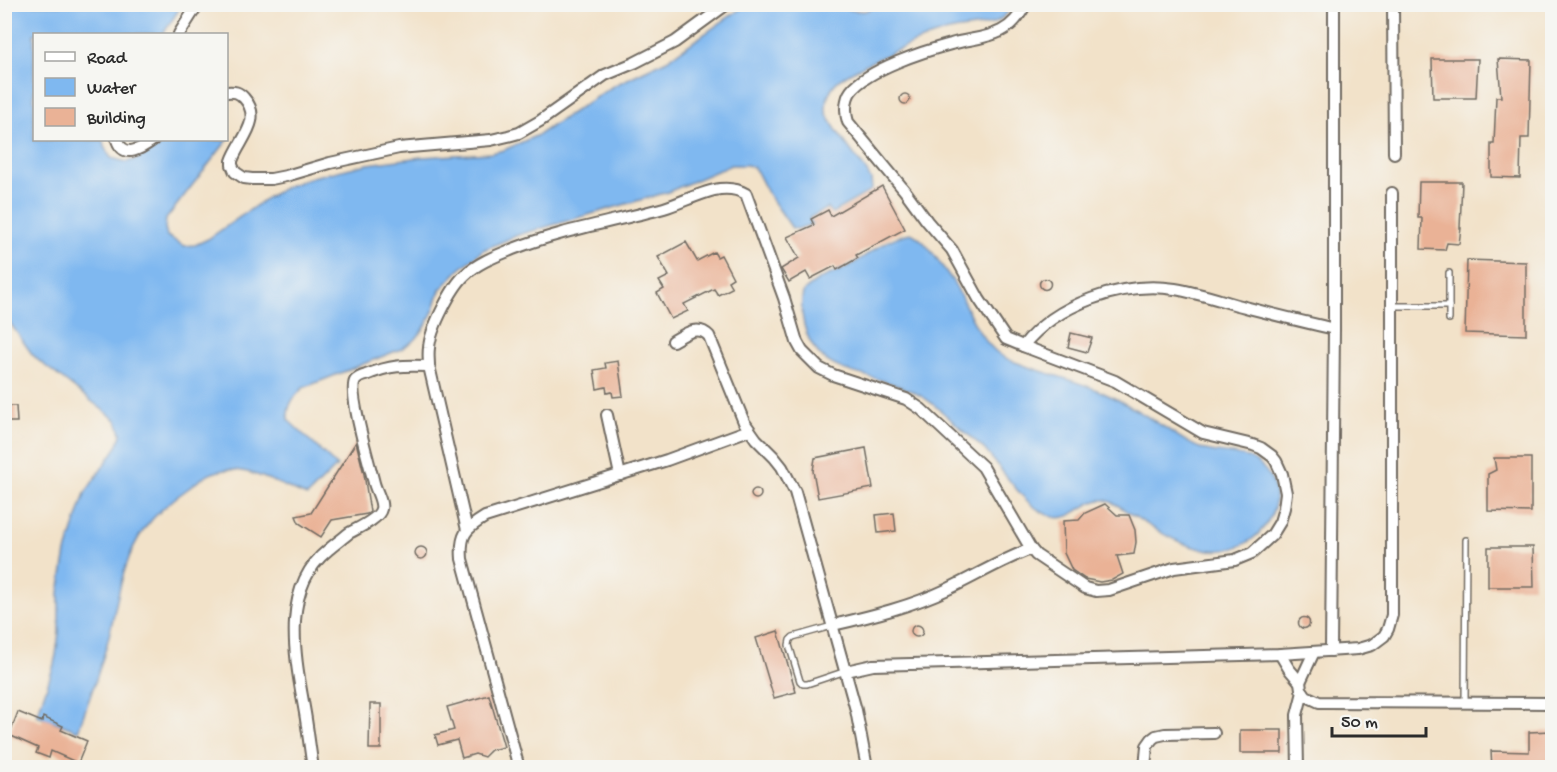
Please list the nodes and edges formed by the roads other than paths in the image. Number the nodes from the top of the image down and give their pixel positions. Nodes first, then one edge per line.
1 (198, 4) edge
2 (727, 4) edge
3 (1026, 4) edge
4 (1335, 4) edge
5 (1393, 4) edge
6 (180, 33) edge
7 (228, 92) edge
8 (117, 141) edge
9 (152, 141) edge
10 (1394, 153) dead end
11 (1392, 193) dead end
12 (1449, 273) dead end
13 (1392, 306) junction
14 (1449, 306) junction
15 (1449, 319) dead end
16 (1334, 329) junction
17 (673, 341) dead end
18 (1023, 346) junction
19 (429, 366) junction
20 (607, 415) dead end
21 (749, 430) junction
22 (620, 475) junction
23 (467, 530) junction
24 (1466, 540) dead end
25 (1030, 549) junction
26 (833, 625) junction
27 (1331, 651) junction
28 (1314, 652) junction
29 (1280, 654) junction
30 (846, 671) junction
31 (1302, 687) junction
32 (1465, 703) junction
33 (1552, 704) edge
34 (1214, 734) dead end
35 (313, 768) edge
36 (519, 768) edge
37 (867, 768) edge
38 (1145, 768) edge
39 (1298, 768) edge

1 - 6 street
2 - 7 street
3 - 18 street
4 - 16 street
5 - 10 street
8 - 9 street
11 - 13 street
12 - 14 lane
13 - 14 lane
13 - 27 street
14 - 15 lane
16 - 18 street
16 - 27 street
17 - 21 street
18 - 25 street
19 - 23 street
19 - 25 street
19 - 35 street
20 - 22 street
21 - 22 street
21 - 26 street
22 - 23 street
23 - 36 street
24 - 32 lane
25 - 26 street
26 - 30 street
26 - 30 lane
27 - 28 street
28 - 29 street
28 - 31 street
29 - 30 street
29 - 31 street
30 - 37 street
31 - 32 street
31 - 39 street
32 - 33 street
34 - 38 street

